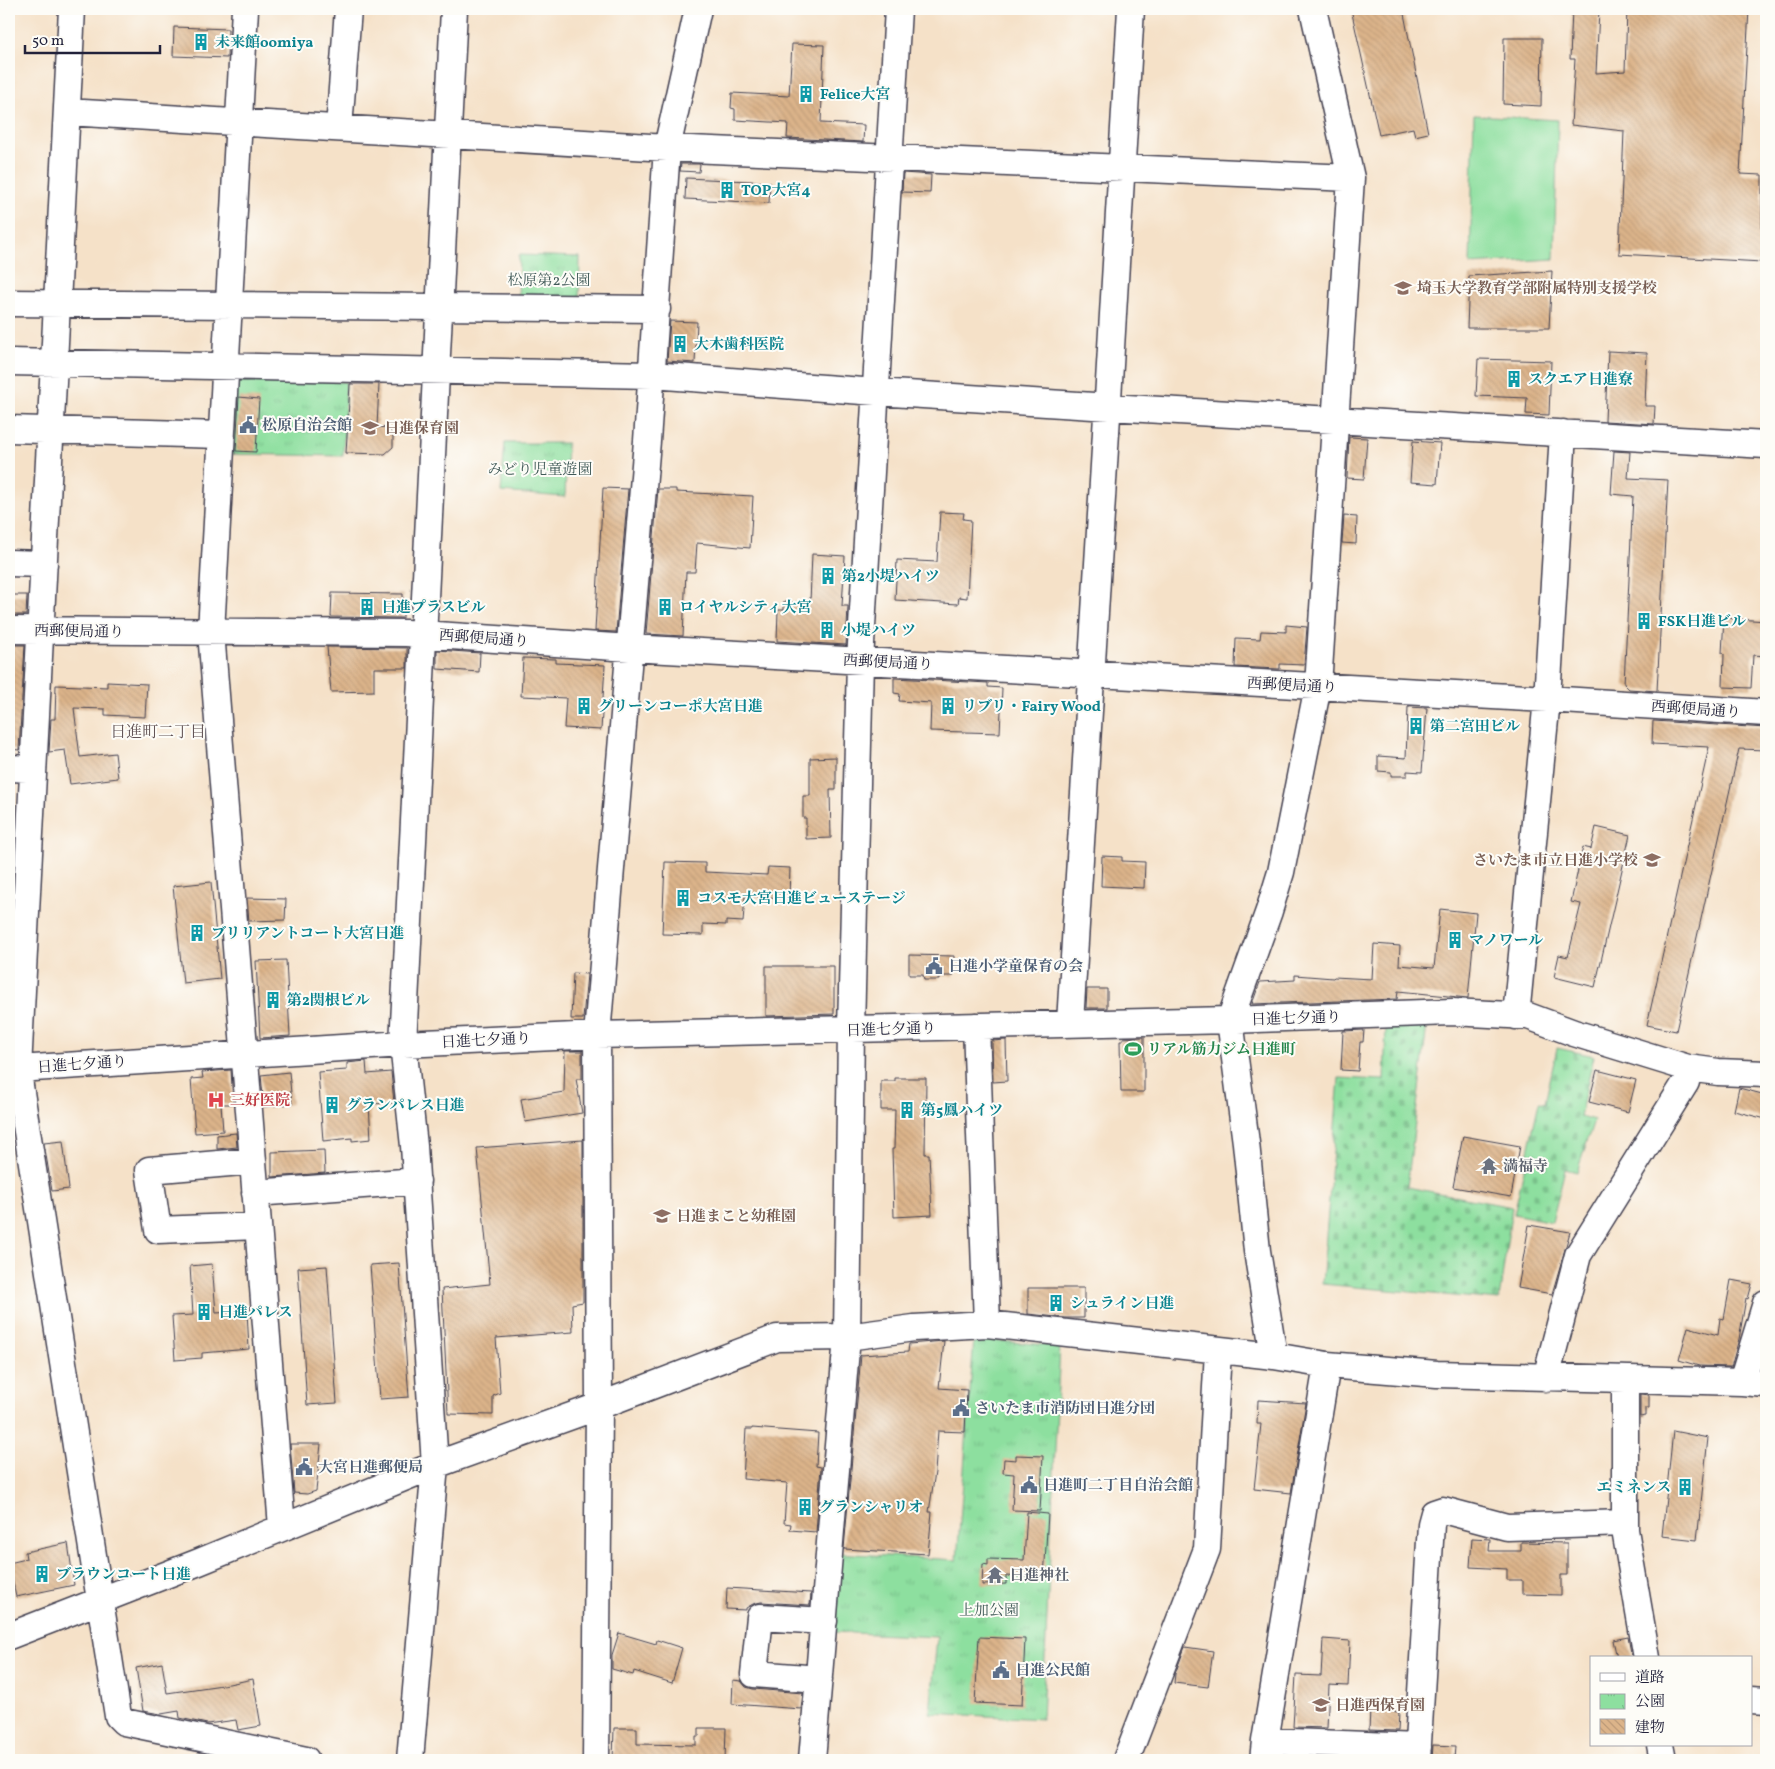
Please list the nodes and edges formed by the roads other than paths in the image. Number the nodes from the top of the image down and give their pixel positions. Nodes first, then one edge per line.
1 (72, 9) edge
2 (245, 9) edge
3 (348, 9) edge
4 (454, 9) edge
5 (698, 9) edge
6 (898, 9) edge
7 (1131, 9) edge
8 (1313, 9) edge
9 (67, 112) junction
10 (238, 122) junction
11 (339, 128) junction
12 (448, 135) junction
13 (667, 148) junction
14 (889, 158) junction
15 (1121, 168) junction
16 (1351, 178) junction
17 (9, 303) edge
18 (57, 304) junction
19 (228, 306) junction
20 (439, 307) junction
21 (657, 309) junction
22 (9, 362) edge
23 (54, 363) junction
24 (225, 367) junction
25 (436, 370) junction
26 (652, 375) junction
27 (876, 392) junction
28 (1108, 407) junction
29 (1336, 420) junction
30 (9, 429) edge
31 (51, 430) junction
32 (1563, 433) junction
33 (221, 435) junction
34 (1766, 445) edge
35 (9, 563) edge
36 (44, 564) junction
37 (9, 630) edge
38 (40, 630) junction
39 (211, 632) junction
40 (423, 634) junction
41 (630, 648) junction
42 (860, 661) junction
43 (1091, 674) junction
44 (1318, 686) junction
45 (1547, 699) junction
46 (1766, 713) edge
47 (21, 768) edge
48 (1516, 1016) junction
49 (1230, 1020) junction
50 (1070, 1023) junction
51 (976, 1026) junction
52 (851, 1030) junction
53 (597, 1035) junction
54 (403, 1044) junction
55 (244, 1054) junction
56 (1688, 1068) junction
57 (13, 1070) edge
58 (1766, 1074) edge
59 (253, 1161) junction
60 (417, 1181) junction
61 (255, 1193) junction
62 (258, 1226) junction
63 (1766, 1303) edge
64 (988, 1324) junction
65 (848, 1337) junction
66 (1218, 1351) junction
67 (1274, 1356) junction
68 (1327, 1365) junction
69 (1546, 1378) junction
70 (1625, 1380) junction
71 (1754, 1383) edge
72 (599, 1406) junction
73 (435, 1465) junction
74 (1625, 1523) junction
75 (282, 1527) junction
76 (100, 1600) junction
77 (824, 1620) junction
78 (11, 1630) edge
79 (1647, 1656) edge
80 (819, 1679) junction
81 (1752, 1700) edge
82 (1766, 1702) edge
83 (1660, 1746) edge
84 (1264, 1751) edge
85 (1417, 1754) edge
86 (252, 1755) edge
87 (306, 1760) edge
88 (410, 1760) edge
89 (596, 1760) edge
90 (812, 1760) edge
91 (1126, 1760) edge
92 (1663, 1760) edge

1 - 9 street
2 - 10 street
3 - 11 street
4 - 12 street
5 - 13 street
6 - 14 street
7 - 15 street
8 - 16 street
9 - 10 street
9 - 18 street
10 - 11 street
10 - 19 street
11 - 12 street
12 - 13 street
12 - 20 street
13 - 14 street
13 - 21 street
14 - 15 street
14 - 27 street
15 - 16 street
15 - 28 street
16 - 29 street
17 - 18 street
18 - 19 street
18 - 23 street
19 - 20 street
19 - 24 street
20 - 21 street
20 - 25 street
21 - 26 street
22 - 23 street
23 - 24 street
23 - 31 street
24 - 25 street
24 - 33 street
25 - 26 street
25 - 40 street
26 - 27 street
26 - 41 street
27 - 28 street
27 - 42 street
28 - 29 street
28 - 43 street
29 - 32 street
29 - 44 street
30 - 31 street
31 - 33 street
31 - 36 street
32 - 34 street
32 - 45 street
33 - 39 street
35 - 36 street
36 - 38 street
37 - 38 street, 西郵便局通り
38 - 39 street, 西郵便局通り
38 - 47 street
39 - 40 street, 西郵便局通り
39 - 55 street
40 - 41 street, 西郵便局通り
40 - 54 street
41 - 42 street, 西郵便局通り
41 - 53 street
42 - 43 street, 西郵便局通り
42 - 52 street
43 - 44 street, 西郵便局通り
43 - 50 street
44 - 45 street, 西郵便局通り
44 - 49 street
45 - 46 street, 西郵便局通り
45 - 48 street
47 - 57 street
48 - 49 street, 日進七夕通り
48 - 56 street, 日進七夕通り
49 - 50 street, 日進七夕通り
49 - 67 street
50 - 51 street, 日進七夕通り
51 - 52 street, 日進七夕通り
51 - 64 street
52 - 53 street, 日進七夕通り
52 - 65 street
53 - 54 street, 日進七夕通り
53 - 72 street
54 - 55 street, 日進七夕通り
54 - 60 street
55 - 57 street, 日進七夕通り
55 - 59 street
56 - 58 street, 日進七夕通り
56 - 69 street
57 - 76 street
59 - 61 street
59 - 62 street
60 - 61 street
60 - 73 street
61 - 62 street
62 - 75 street
63 - 71 street
64 - 65 street
64 - 66 street
65 - 72 street
65 - 77 street
66 - 67 street
66 - 91 street
67 - 68 street
68 - 69 street
68 - 84 street
69 - 70 street
70 - 71 street
70 - 74 street
72 - 73 street
72 - 89 street
73 - 75 street
73 - 88 street
74 - 79 street
74 - 85 street
75 - 76 street
76 - 78 street
76 - 86 street
77 - 80 street
77 - 80 street
80 - 90 street
81 - 82 street
83 - 92 street
84 - 85 street
86 - 87 street

